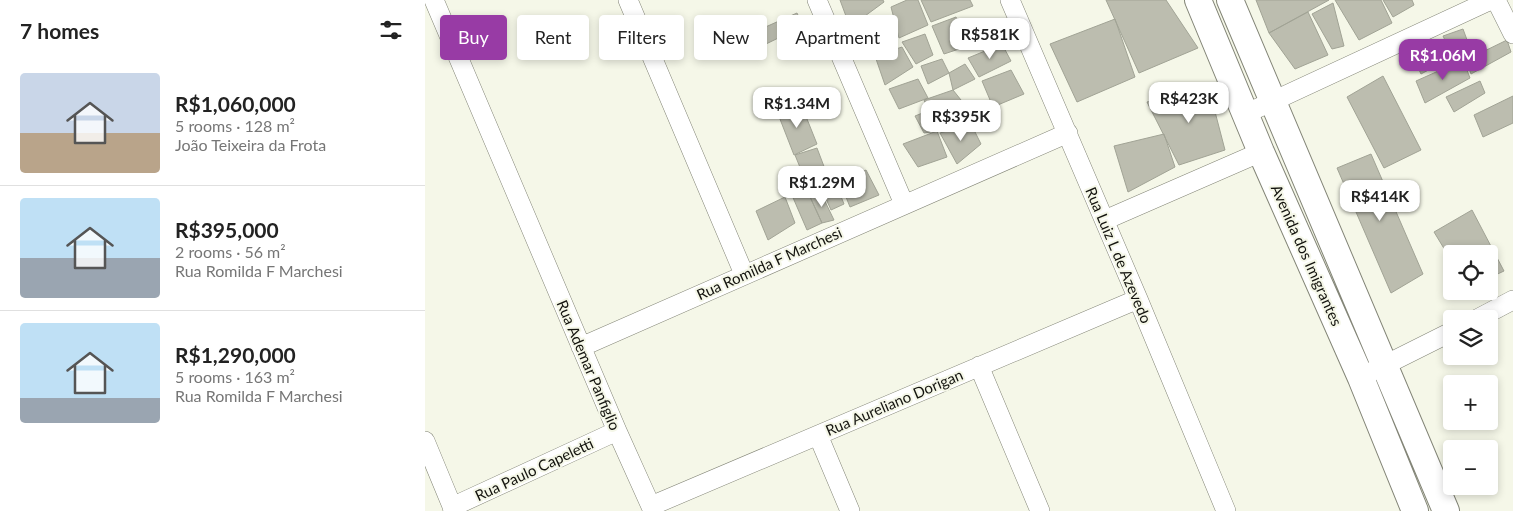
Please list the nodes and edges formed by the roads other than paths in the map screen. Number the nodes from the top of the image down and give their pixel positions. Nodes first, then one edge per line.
1 (434, 0) edge
2 (628, 0) edge
3 (817, 0) edge
4 (1010, 0) edge
5 (1198, 0) edge
6 (1229, 0) edge
7 (1491, 0) edge
8 (1496, 0) edge
9 (1513, 34) edge
10 (1272, 100) junction
11 (1245, 114) junction
12 (1068, 133) junction
13 (1261, 152) junction
14 (905, 204) junction
15 (1105, 220) junction
16 (744, 274) junction
17 (1138, 299) junction
18 (1513, 300) edge
19 (1494, 310) edge
20 (1443, 336) edge
21 (581, 347) junction
22 (1385, 365) junction
23 (979, 366) junction
24 (1361, 378) junction
25 (617, 431) junction
26 (818, 435) junction
27 (425, 441) edge
28 (652, 508) edge
29 (453, 509) edge
30 (850, 511) edge
31 (1040, 511) edge
32 (1226, 511) edge
33 (1415, 511) edge
34 (1446, 511) edge

1 - 21 street, Rua Ademar Panfiglio
2 - 16 street
3 - 14 street
4 - 12 street, Rua Luiz L de Azevedo
5 - 11 main road, Avenida dos Imigrantes
6 - 10 main road, Avenida dos Imigrantes
7 - 10 street
8 - 9 street
10 - 11 street
10 - 22 main road, Avenida dos Imigrantes
11 - 13 main road, Avenida dos Imigrantes
12 - 14 street, Rua Romilda F Marchesi
12 - 15 street, Rua Luiz L de Azevedo
13 - 15 street
13 - 24 main road, Avenida dos Imigrantes
14 - 16 street, Rua Romilda F Marchesi
15 - 17 street, Rua Luiz L de Azevedo
16 - 21 street, Rua Romilda F Marchesi
17 - 23 street, Rua Aureliano Dorigan
17 - 32 street, Rua Luiz L de Azevedo
18 - 19 street
20 - 22 street
21 - 25 street, Rua Ademar Panfiglio
22 - 24 street
22 - 34 main road, Avenida dos Imigrantes
23 - 26 street, Rua Aureliano Dorigan
23 - 31 street
24 - 33 main road, Avenida dos Imigrantes
25 - 28 street, Rua Ademar Panfiglio
25 - 29 street, Rua Paulo Capeletti
26 - 28 street, Rua Aureliano Dorigan
26 - 30 street
27 - 29 street

